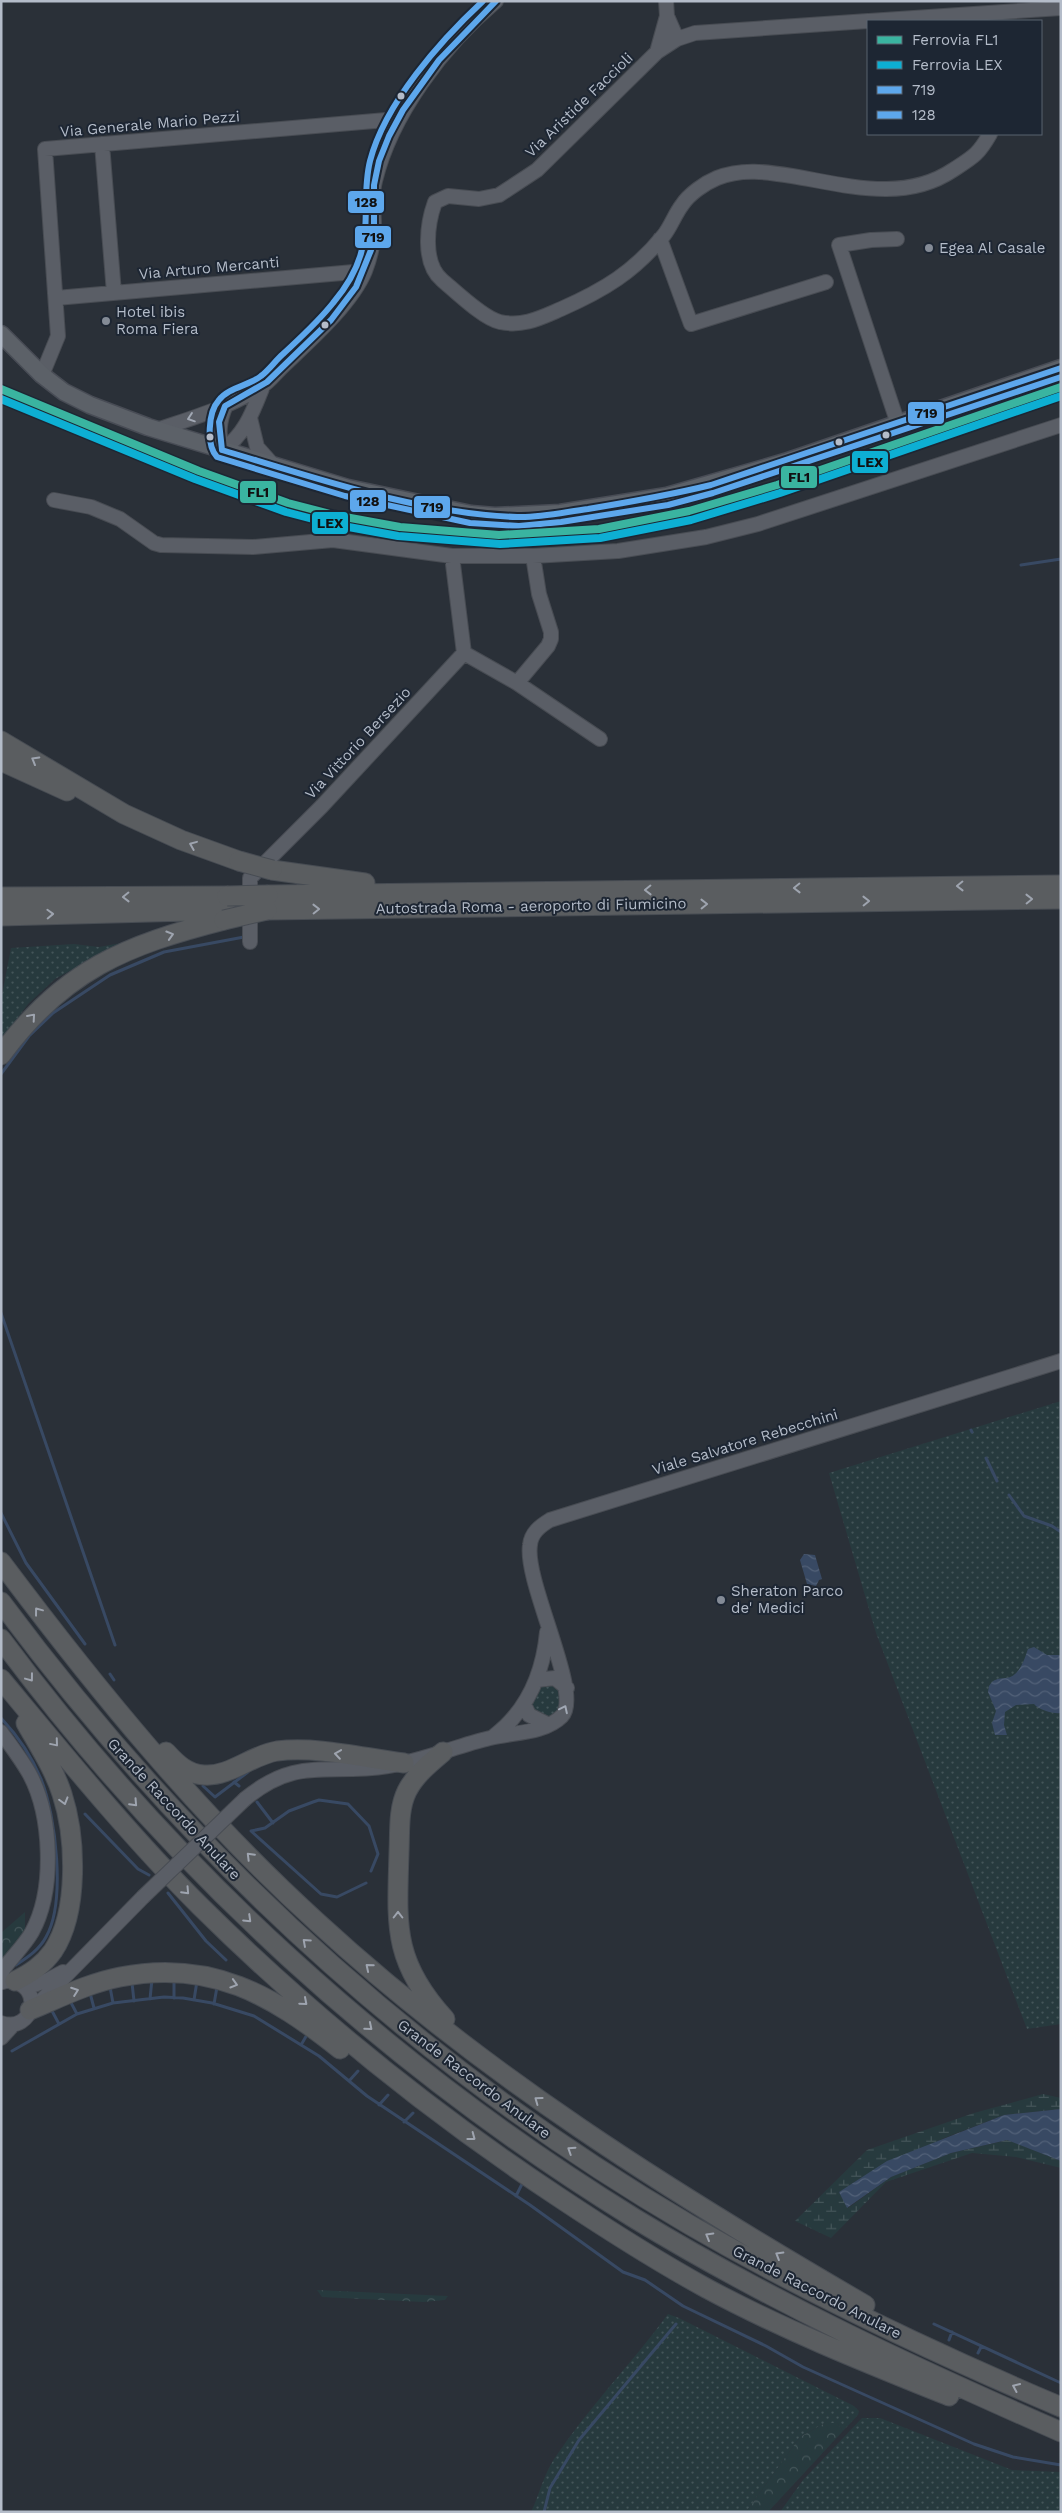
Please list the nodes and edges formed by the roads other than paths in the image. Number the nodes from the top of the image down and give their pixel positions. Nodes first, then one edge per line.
1 (496, 1) edge
2 (666, 1) edge
3 (1061, 8) edge
4 (667, 16) junction
5 (1025, 16) edge
6 (899, 20) edge
7 (867, 21) edge
8 (677, 39) junction
9 (657, 52) junction
10 (398, 119) junction
11 (989, 135) edge
12 (102, 144) junction
13 (660, 239) junction
14 (897, 239) dead end
15 (365, 271) junction
16 (826, 282) dead end
17 (114, 292) junction
18 (56, 298) junction
19 (1, 334) edge
20 (1061, 368) edge
21 (42, 375) junction
22 (263, 386) junction
23 (226, 405) junction
24 (250, 418) junction
25 (898, 424) junction
26 (1061, 425) edge
27 (219, 428) junction
28 (157, 430) junction
29 (240, 435) junction
30 (222, 450) junction
31 (273, 466) junction
32 (54, 500) dead end
33 (452, 556) junction
34 (533, 556) junction
35 (464, 654) junction
36 (516, 683) junction
37 (600, 739) dead end
38 (1, 741) edge
39 (1, 761) edge
40 (106, 805) junction
41 (1061, 885) edge
42 (491, 893) junction
43 (1, 897) edge
44 (1061, 899) edge
45 (267, 902) junction
46 (226, 909) junction
47 (1, 916) edge
48 (250, 942) dead end
49 (1, 1055) edge
50 (1061, 1361) edge
51 (1, 1562) edge
52 (1, 1602) edge
53 (547, 1626) junction
54 (1, 1639) edge
55 (78, 1664) junction
56 (1, 1680) edge
57 (536, 1680) junction
58 (567, 1688) junction
59 (524, 1704) junction
60 (549, 1725) junction
61 (1, 1732) edge
62 (491, 1738) junction
63 (443, 1752) junction
64 (404, 1763) junction
65 (73, 1967) junction
66 (11, 1983) edge
67 (30, 2010) junction
68 (7, 2024) edge
69 (1, 2038) edge
70 (510, 2079) junction
71 (443, 2115) junction
72 (940, 2354) junction
73 (1061, 2407) edge
74 (1061, 2434) edge

1 - 10 street
2 - 4 street
3 - 5 street, Via Aristide Faccioli
4 - 8 street
4 - 9 street
5 - 6 street, Via Aristide Faccioli
7 - 8 street, Via Aristide Faccioli
8 - 9 street, Via Aristide Faccioli
9 - 13 street, Via Aristide Faccioli
10 - 12 street, Via Generale Mario Pezzi
10 - 15 street
11 - 13 street, Via Aristide Faccioli
12 - 17 street
12 - 18 street, Via Generale Mario Pezzi
13 - 16 street
14 - 25 street
15 - 17 street, Via Arturo Mercanti
15 - 22 street
17 - 18 street, Via Arturo Mercanti
18 - 21 street, Via Generale Mario Pezzi
19 - 21 main road
20 - 25 main road
21 - 28 main road
22 - 23 street
22 - 24 street
23 - 27 street
23 -> 28 street
24 - 29 street
24 - 31 street
25 - 31 main road
26 - 34 street
27 - 29 street
27 - 30 street
28 - 30 main road
29 - 30 street
30 - 31 main road
32 - 33 street
33 - 34 street
33 - 35 street
34 - 36 street
35 - 36 street
35 - 48 street, Via Vittorio Bersezio
36 - 37 street
40 -> 38 highway
39 - 40 highway
42 -> 40 highway, bridge
41 -> 42 highway, Autostrada Roma - aeroporto di Fiumicino
42 - 45 highway, Autostrada Roma - aeroporto di Fiumicino
46 -> 43 highway, Autostrada Roma - aeroporto di Fiumicino
45 -> 44 highway, Autostrada Roma - aeroporto di Fiumicino
45 - 46 highway, Autostrada Roma - aeroporto di Fiumicino, bridge
47 -> 46 highway, Autostrada Roma - aeroporto di Fiumicino
49 -> 46 highway
50 - 53 street, Viale Salvatore Rebecchini
55 -> 51 highway, Grande Raccordo Anulare
72 -> 52 highway, Grande Raccordo Anulare
53 - 57 street, Viale Salvatore Rebecchini
53 - 58 street, Viale Salvatore Rebecchini
54 -> 74 highway, Grande Raccordo Anulare
64 -> 55 highway
70 -> 55 highway, Grande Raccordo Anulare
56 -> 66 highway
56 -> 71 highway, Grande Raccordo Anulare
57 - 58 street
57 - 59 street, Viale Salvatore Rebecchini
60 -> 58 street, Viale Salvatore Rebecchini
59 - 60 street
59 - 62 street, Viale Salvatore Rebecchini
60 - 62 street, Viale Salvatore Rebecchini
61 - 66 street
62 - 63 street, Viale Salvatore Rebecchini
63 - 64 street, Viale Salvatore Rebecchini
70 -> 63 highway
64 - 65 street, Viale Salvatore Rebecchini, bridge
65 - 66 street, Viale Salvatore Rebecchini
65 - 67 street, Viale Salvatore Rebecchini
66 - 67 street
67 - 68 street, Viale Salvatore Rebecchini
67 -> 71 highway
68 - 69 street, Viale Salvatore Rebecchini
72 -> 70 highway, Grande Raccordo Anulare
71 -> 74 highway, Grande Raccordo Anulare
73 -> 72 highway, Grande Raccordo Anulare

